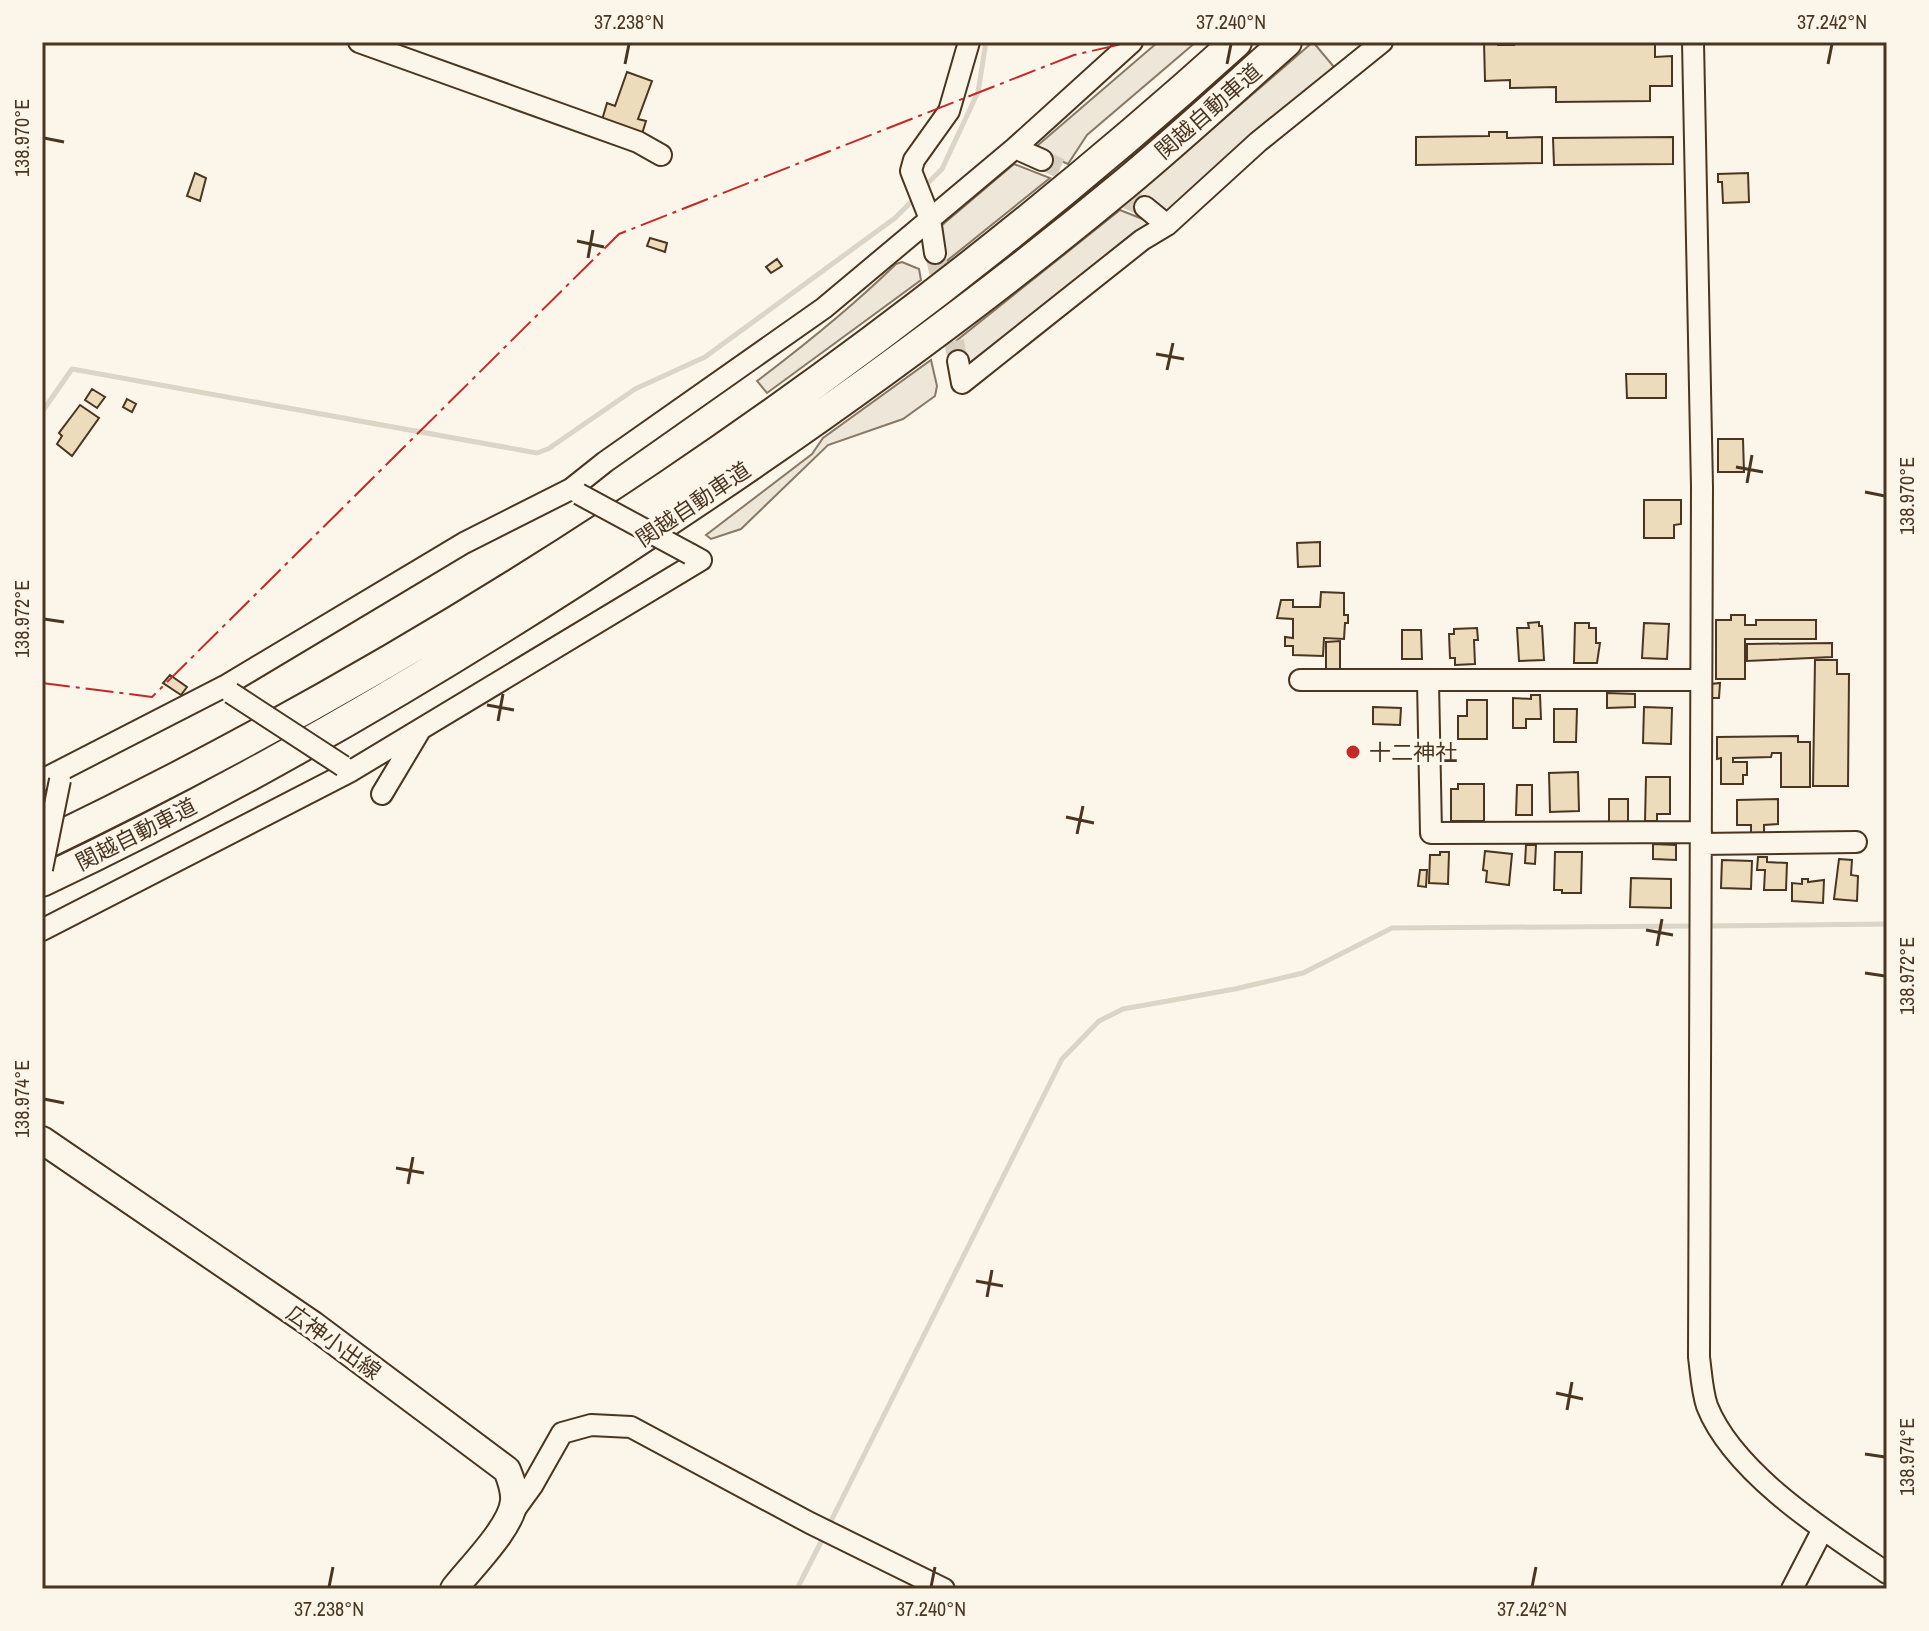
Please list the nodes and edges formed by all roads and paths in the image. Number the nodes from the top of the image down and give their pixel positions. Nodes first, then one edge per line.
1 (359, 42) edge
2 (969, 42) edge
3 (1132, 42) edge
4 (1236, 42) edge
5 (1286, 42) edge
6 (1693, 42) edge
7 (1377, 43) edge
8 (1015, 148) junction
9 (661, 155) dead end
10 (1042, 160) tunnel mouth
11 (1145, 207) tunnel mouth
12 (930, 219) junction
13 (1167, 225) junction
14 (935, 253) tunnel mouth
15 (958, 361) dead end
16 (575, 492) junction
17 (1300, 680) dead end
18 (1700, 680) junction
19 (1428, 682) junction
20 (228, 690) junction
21 (421, 729) junction
22 (347, 769) junction
23 (54, 777) edge
24 (382, 794) dead end
25 (1701, 838) junction
26 (1856, 842) dead end
27 (42, 845) edge
28 (42, 869) edge
29 (42, 881) edge
30 (42, 930) edge
31 (42, 1140) edge
32 (509, 1519) junction
33 (1823, 1529) junction
34 (1887, 1573) edge
35 (454, 1589) edge
36 (944, 1589) edge
37 (1792, 1589) edge

1 - 9 street
2 - 12 street
3 - 8 street
4 - 27 highway, 関越自動車道
5 - 29 highway, 関越自動車道
6 - 18 street
7 - 13 street
8 - 10 street
8 - 12 street
11 - 13 street
12 - 14 street
12 - 16 street
13 - 15 street
16 - 20 street
16 - 21 street, bridge
17 - 19 street
18 - 19 street
18 - 25 street
19 - 25 street
20 - 22 street, bridge
20 - 23 street
21 - 22 street
21 - 24 street
22 - 30 street
23 - 28 street, bridge
25 - 26 street
25 - 33 street
31 - 32 main road, 広神小出線
32 - 35 main road
32 - 36 street
33 - 34 street
33 - 37 street

